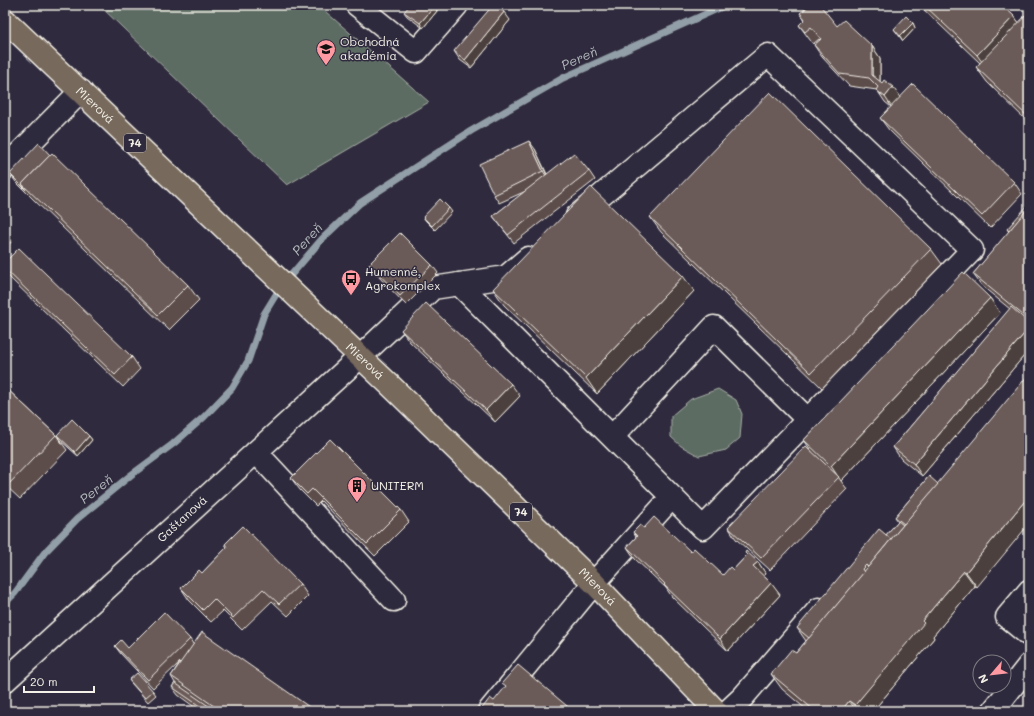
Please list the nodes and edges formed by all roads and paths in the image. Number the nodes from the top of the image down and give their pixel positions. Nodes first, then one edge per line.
1 (357, 5) edge
2 (457, 5) edge
3 (5, 20) edge
4 (81, 91) junction
5 (5, 168) edge
6 (561, 230) edge
7 (542, 246) edge
8 (460, 284) junction
9 (360, 357) junction
10 (808, 420) junction
11 (613, 436) junction
12 (256, 452) junction
13 (672, 497) junction
14 (594, 583) junction
15 (1029, 591) edge
16 (830, 596) edge
17 (394, 600) dead end
18 (1029, 635) edge
19 (1029, 665) edge
20 (5, 681) edge
21 (489, 711) edge
22 (716, 711) edge
23 (728, 711) edge
24 (993, 711) edge

1 - 2 street
3 - 4 main road, Mierová / 74
4 - 5 street
4 - 9 main road, Mierová / 74
6 - 10 street
7 - 8 street, Gaštanová
8 - 9 street, Gaštanová
8 - 11 street
9 - 12 street, Gaštanová
9 - 14 main road, Mierová / 74
10 - 11 street
10 - 13 street
11 - 13 street
12 - 17 street
12 - 20 street, Gaštanová
13 - 14 street
14 - 21 street
14 - 22 main road, Mierová / 74
15 - 18 street
16 - 23 street
19 - 24 street

